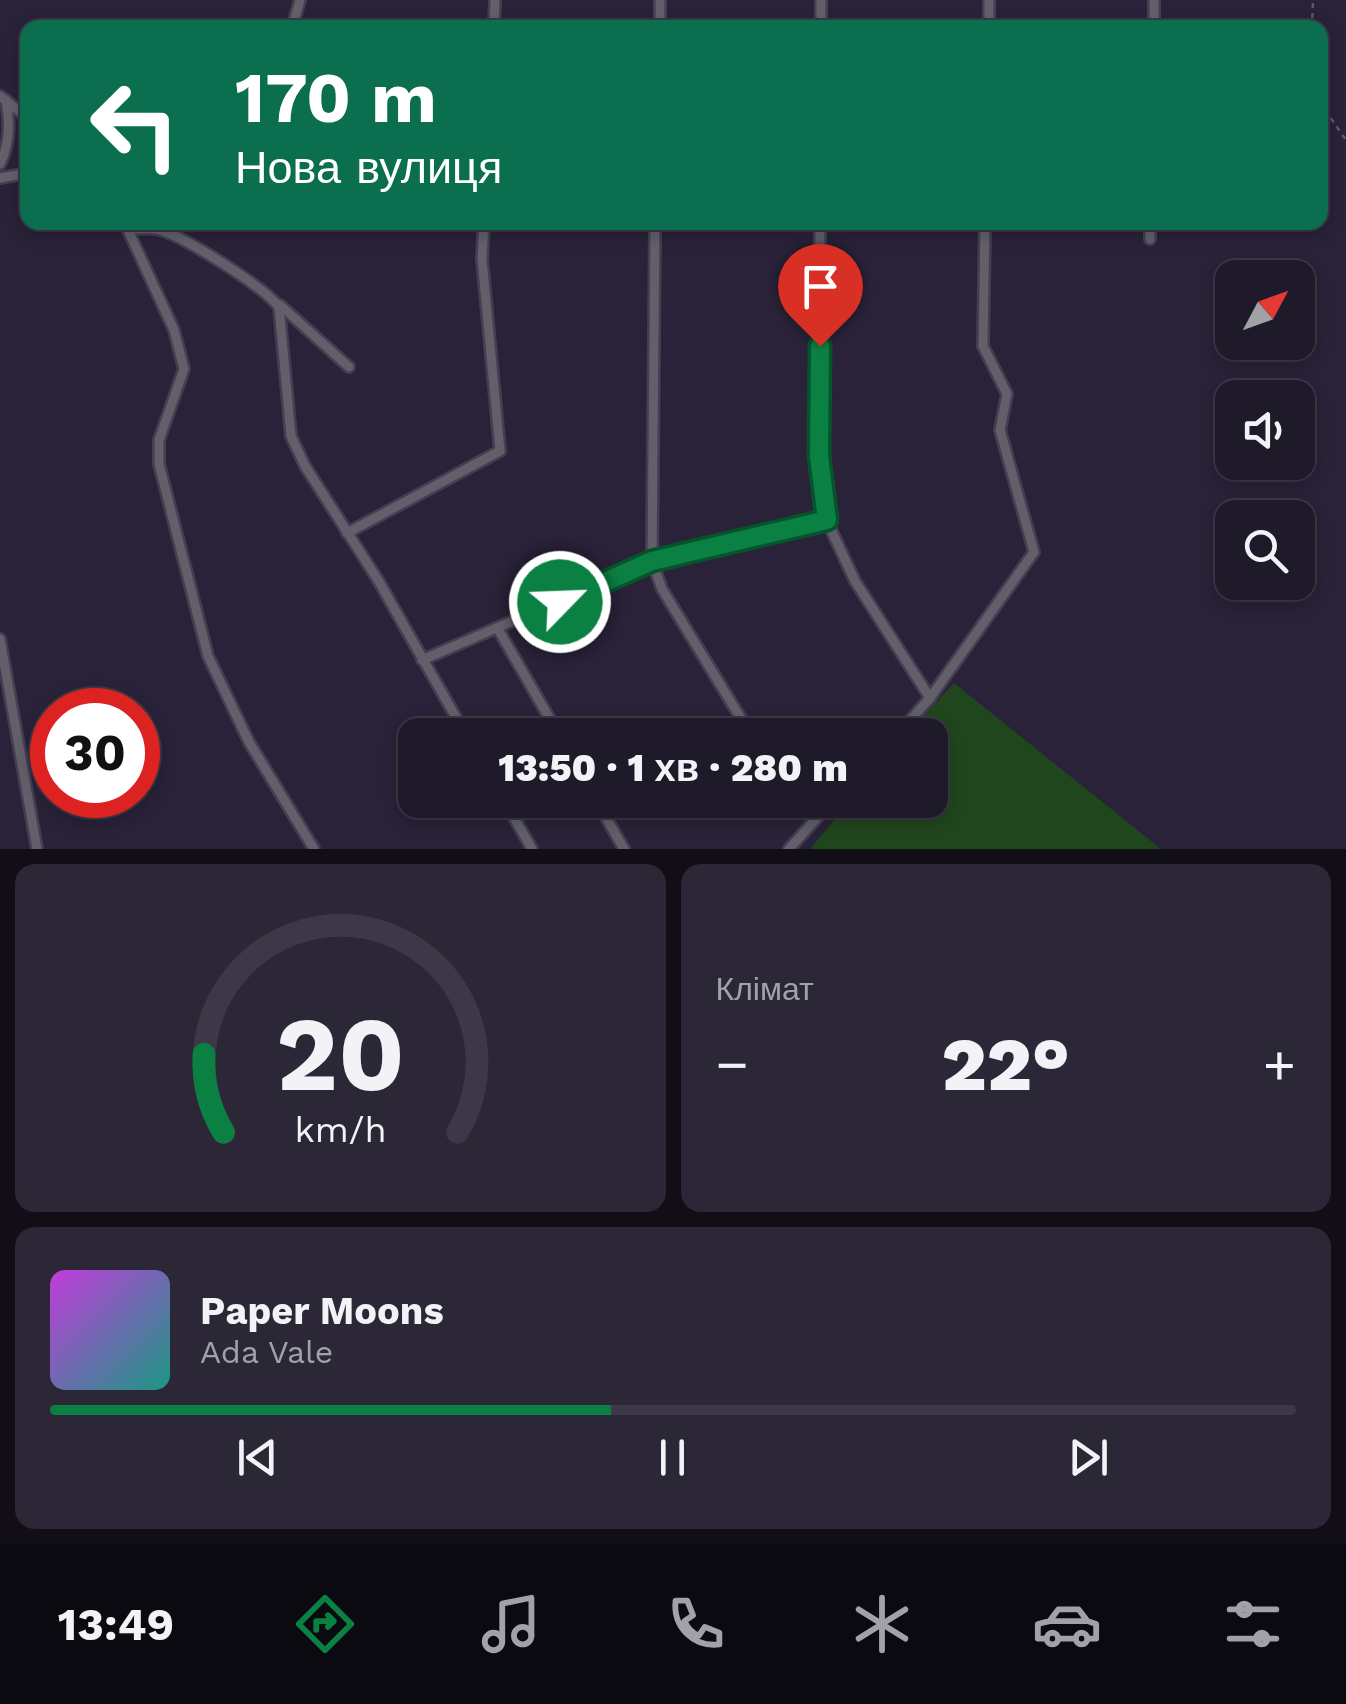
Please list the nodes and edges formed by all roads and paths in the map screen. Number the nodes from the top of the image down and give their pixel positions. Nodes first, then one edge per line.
1 (494, 0) edge
2 (494, 14) junction
3 (494, 20) edge
4 (498, 20) edge
5 (3, 98) edge
6 (1328, 115) edge
7 (1346, 140) edge
8 (0, 164) edge
9 (128, 230) joint
10 (484, 230) edge
11 (655, 230) edge
12 (820, 230) edge
13 (986, 230) edge
14 (1150, 230) edge
15 (1150, 240) dead end
16 (274, 300) junction
17 (349, 367) dead end
18 (827, 520) junction
19 (347, 533) junction
20 (652, 561) junction
21 (498, 629) junction
22 (0, 639) edge
23 (422, 660) junction
24 (930, 698) junction
25 (456, 718) edge
26 (549, 718) edge
27 (741, 718) edge
28 (912, 718) edge
29 (514, 818) edge
30 (606, 818) edge
31 (814, 818) edge
32 (36, 849) edge
33 (314, 849) edge
34 (532, 849) edge
35 (624, 849) edge
36 (789, 849) edge

1 - 2 street
2 - 3 street
2 - 4 street
5 - 8 street
6 - 7 path
9 - 16 street
9 - 33 street
10 - 19 street
11 - 20 street
12 - 18 street
13 - 24 street
14 - 15 street
16 - 17 street
16 - 19 street
18 - 20 street
18 - 24 street
19 - 23 street
20 - 21 street
20 - 27 street
21 - 23 street
21 - 26 street
22 - 32 street
23 - 25 street
24 - 28 street
29 - 34 street
30 - 35 street
31 - 36 street

